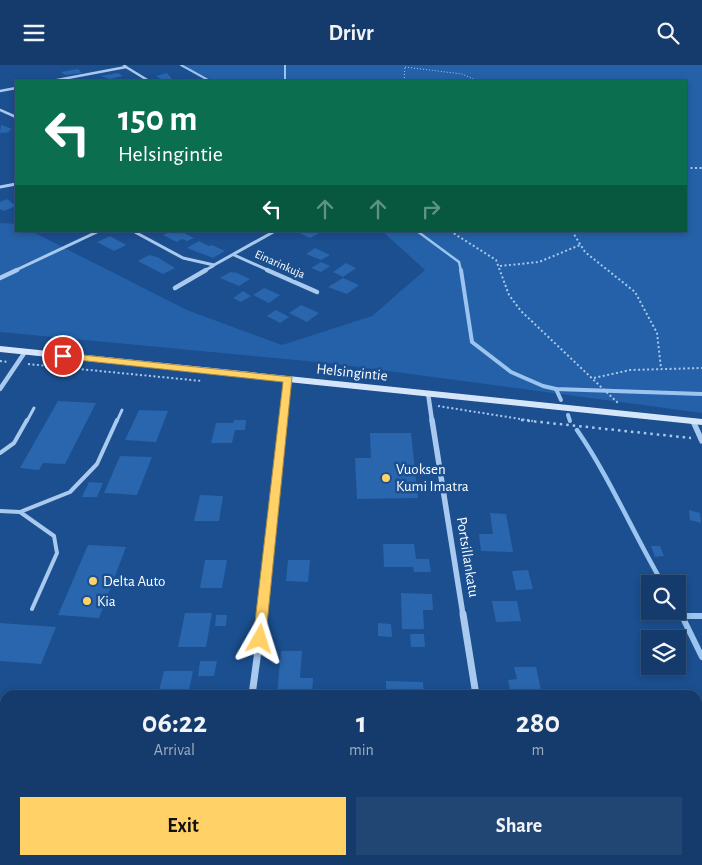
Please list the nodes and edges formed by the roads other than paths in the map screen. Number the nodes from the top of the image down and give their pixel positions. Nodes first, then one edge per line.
1 (125, 66) edge
2 (57, 80) edge
3 (147, 80) edge
4 (15, 88) edge
5 (0, 91) edge
6 (0, 110) edge
7 (15, 117) edge
8 (15, 185) edge
9 (0, 187) edge
10 (97, 232) edge
11 (135, 232) edge
12 (273, 232) edge
13 (234, 255) junction
14 (214, 265) junction
15 (0, 278) edge
16 (175, 288) dead end
17 (317, 292) dead end
18 (0, 349) edge
19 (25, 352) junction
20 (288, 379) junction
21 (0, 389) edge
22 (428, 393) junction
23 (34, 408) dead end
24 (122, 409) dead end
25 (698, 421) edge
26 (701, 440) edge
27 (0, 453) edge
28 (0, 511) edge
29 (20, 512) junction
30 (32, 609) dead end
31 (253, 690) edge
32 (475, 690) edge

1 - 2 street
1 - 3 street
4 - 5 street
6 - 7 street
8 - 9 street
10 - 15 street
11 - 14 street
12 - 13 street
13 - 14 street
13 - 17 street, Einarinkuja
14 - 16 street
18 - 19 main road, Helsingintie
19 - 20 main road, Helsingintie
19 - 21 street
20 - 22 main road, Helsingintie
20 - 31 street
22 - 25 main road, Helsingintie
22 - 32 street, Portsillankatu
23 - 27 lane
24 - 29 lane
25 - 26 street
28 - 29 lane
29 - 30 lane

